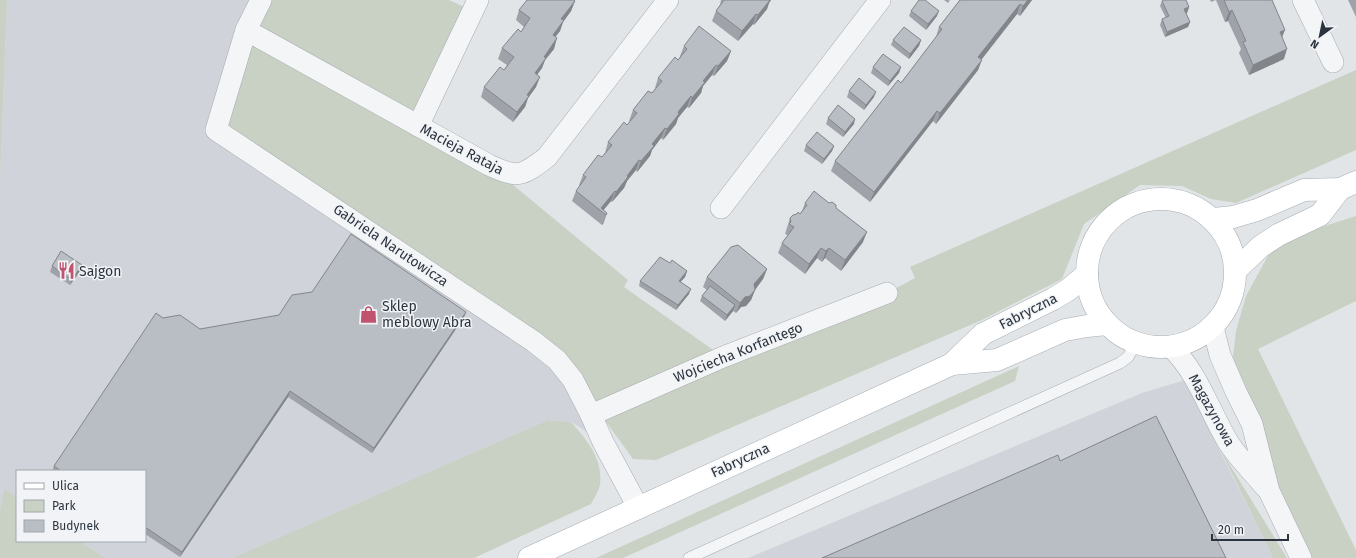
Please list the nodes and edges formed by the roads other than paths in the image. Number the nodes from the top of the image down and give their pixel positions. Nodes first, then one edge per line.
1 (261, 0) edge
2 (478, 0) edge
3 (668, 0) edge
4 (880, 0) edge
5 (1303, 0) edge
6 (246, 30) junction
7 (1333, 62) dead end
8 (418, 126) junction
9 (1348, 186) edge
10 (721, 208) dead end
11 (1214, 219) junction
12 (1236, 270) junction
13 (1087, 274) junction
14 (887, 293) dead end
15 (1108, 324) junction
16 (1213, 327) junction
17 (1136, 343) junction
18 (1171, 347) junction
19 (952, 364) junction
20 (591, 415) junction
21 (1268, 491) junction
22 (638, 507) junction
23 (529, 558) edge
24 (689, 558) edge
25 (1301, 558) edge

1 - 6 street, Gabriela Narutowicza
2 - 8 street
3 - 8 street, Macieja Rataja
4 - 10 street
5 - 7 street
6 - 8 street, Macieja Rataja
6 - 20 street, Gabriela Narutowicza
9 - 11 street
9 - 12 street
11 - 12 street
11 - 13 street
12 - 16 street
13 - 15 street
13 - 19 street, Fabryczna
14 - 20 street, Wojciecha Korfantego
15 - 17 street
15 - 19 street, Fabryczna
16 - 18 street
16 - 21 street, Magazynowa
17 - 18 street
17 - 24 lane
18 - 21 street, Magazynowa
19 - 22 street, Fabryczna
20 - 22 street, Gabriela Narutowicza
21 - 25 street, Magazynowa
22 - 23 street, Fabryczna

